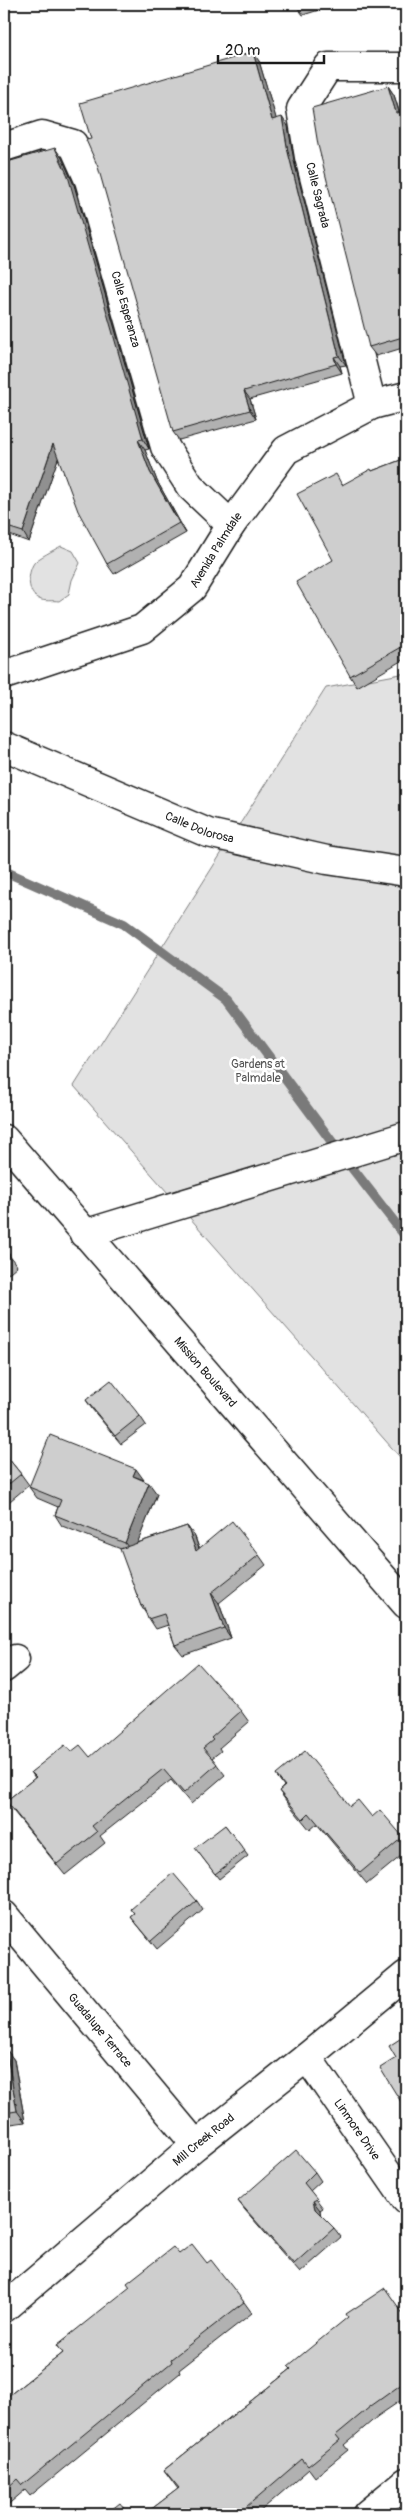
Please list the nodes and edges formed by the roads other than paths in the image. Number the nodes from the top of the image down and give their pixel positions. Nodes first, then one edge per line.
1 (406, 67) edge
2 (4, 146) edge
3 (406, 396) edge
4 (372, 405) junction
5 (231, 525) junction
6 (4, 675) edge
7 (4, 746) edge
8 (406, 872) edge
9 (406, 1136) edge
10 (4, 1139) edge
11 (84, 1234) junction
12 (406, 1604) edge
13 (4, 1915) edge
14 (406, 1975) edge
15 (308, 2057) junction
16 (196, 2145) junction
17 (406, 2200) edge
18 (4, 2308) edge
19 (406, 2482) edge
20 (367, 2514) edge

1 - 4 street, Calle Sagrada
2 - 5 street, Calle Esperanza
3 - 4 street, Avenida Palmdale
4 - 5 street, Avenida Palmdale
5 - 6 street, Avenida Palmdale
7 - 8 street, Calle Dolorosa
9 - 11 street
10 - 11 street, Mission Boulevard
11 - 12 street, Mission Boulevard
13 - 16 street, Guadalupe Terrace
14 - 15 street, Mill Creek Road
15 - 16 street, Mill Creek Road
15 - 17 street, Linmore Drive
16 - 18 street, Mill Creek Road
19 - 20 street

